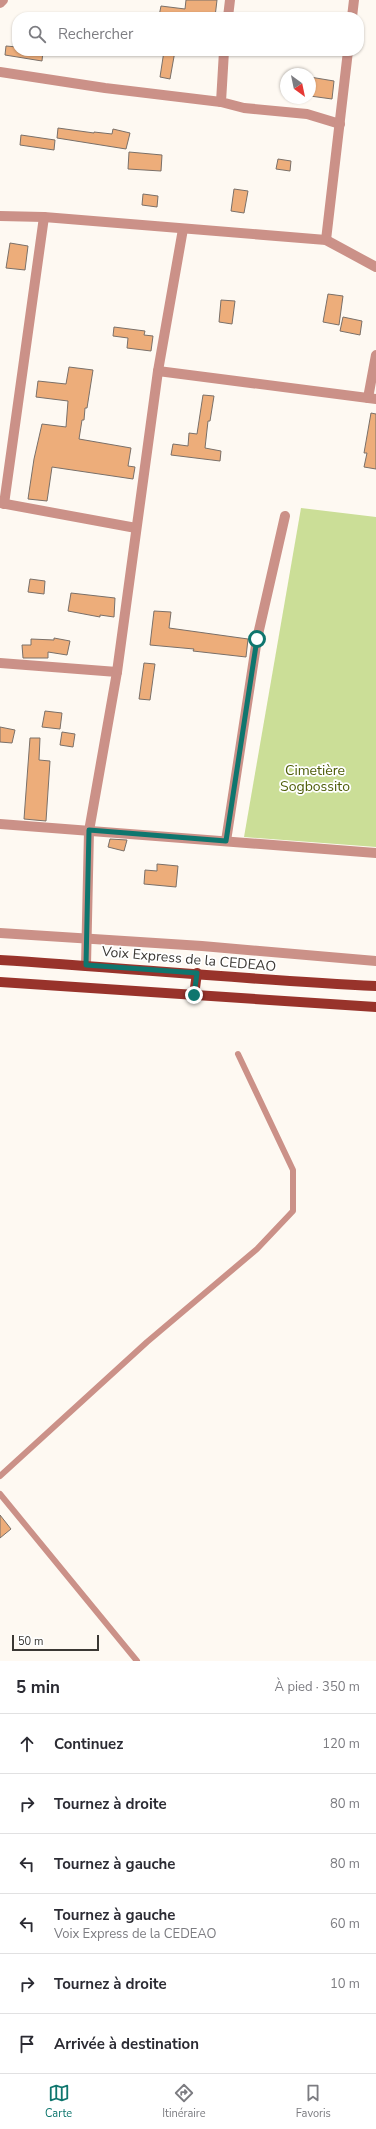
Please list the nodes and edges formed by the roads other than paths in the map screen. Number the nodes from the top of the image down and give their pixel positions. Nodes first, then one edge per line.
1 (3, 0) edge
2 (230, 0) edge
3 (354, 0) edge
4 (0, 2) edge
5 (229, 12) edge
6 (353, 12) edge
7 (224, 56) edge
8 (347, 56) edge
9 (0, 72) edge
10 (221, 102) junction
11 (340, 124) junction
12 (0, 216) edge
13 (44, 218) junction
14 (183, 229) junction
15 (326, 240) junction
16 (376, 267) edge
17 (376, 355) edge
18 (158, 371) junction
19 (372, 398) edge
20 (2, 504) edge
21 (285, 516) dead end
22 (136, 528) junction
23 (0, 663) edge
24 (117, 672) junction
25 (0, 824) edge
26 (89, 830) junction
27 (226, 841) junction
28 (376, 853) edge
29 (0, 933) edge
30 (87, 940) junction
31 (0, 960) edge
32 (376, 961) edge
33 (86, 965) junction
34 (197, 973) junction
35 (0, 982) edge
36 (376, 986) edge
37 (194, 995) junction
38 (376, 1007) edge
39 (238, 1054) dead end
40 (0, 1476) edge
41 (0, 1494) edge
42 (137, 1661) edge

1 - 4 street
2 - 5 street
3 - 6 street
7 - 10 street
8 - 11 street
9 - 10 street
10 - 11 street
11 - 15 street
12 - 13 street
13 - 14 street
13 - 20 street
14 - 15 street
14 - 18 street
15 - 16 street
17 - 19 street
18 - 19 street
18 - 22 street
20 - 22 street
21 - 27 street
22 - 24 street
23 - 24 street
24 - 26 street
25 - 26 street
26 - 27 street
26 - 30 street
27 - 28 street
29 - 30 street
30 - 32 street
30 - 33 street
31 - 33 main road, Voix Express de la CEDEAO
33 - 34 main road, Voix Express de la CEDEAO
34 - 36 main road, Voix Express de la CEDEAO
34 - 37 main road
35 - 37 main road
37 - 38 main road
39 - 40 lane
41 - 42 lane

